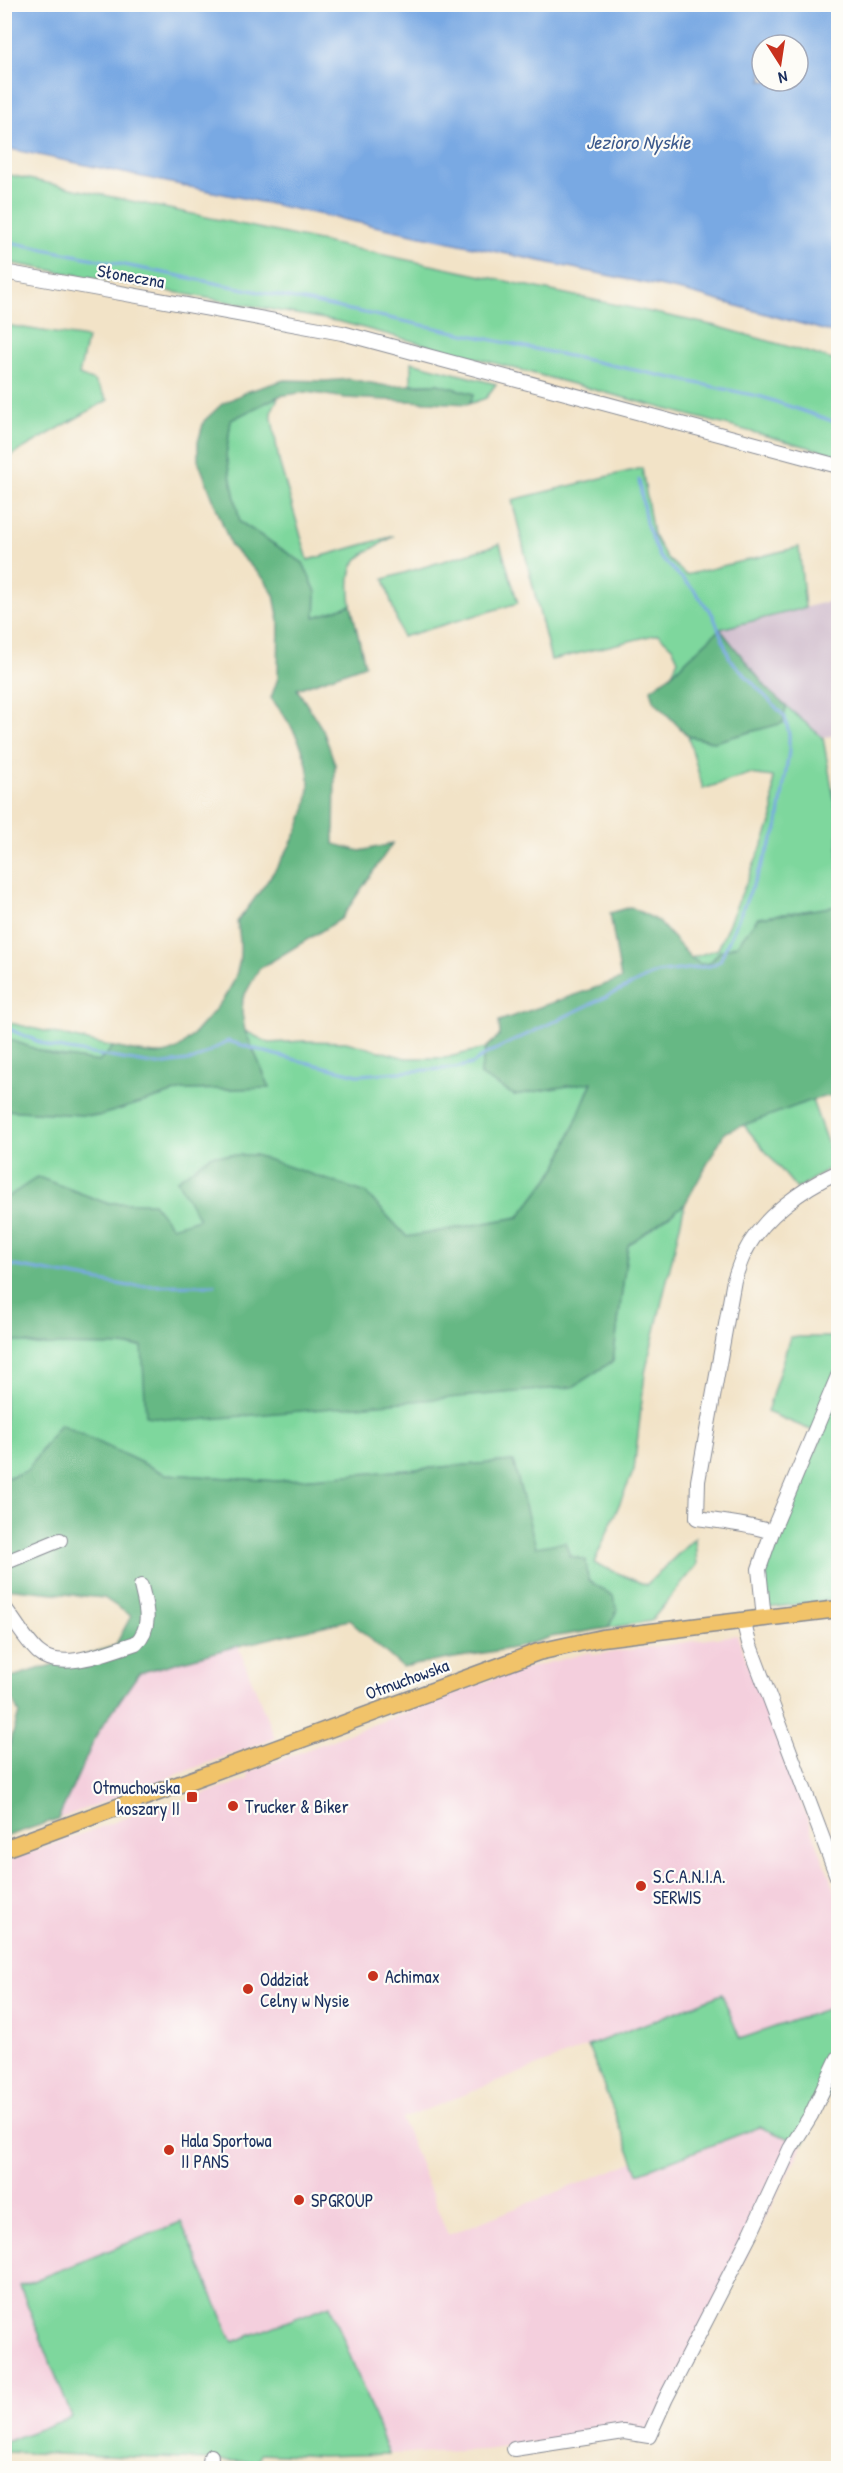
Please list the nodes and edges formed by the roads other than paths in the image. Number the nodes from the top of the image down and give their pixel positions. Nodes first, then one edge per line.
1 (4, 272) edge
2 (838, 466) edge
3 (838, 1172) edge
4 (838, 1376) edge
5 (772, 1532) junction
6 (60, 1540) dead end
7 (4, 1563) edge
8 (141, 1586) dead end
9 (4, 1607) edge
10 (838, 1610) edge
11 (764, 1618) junction
12 (743, 1620) junction
13 (4, 1849) edge
14 (838, 1879) edge
15 (838, 2058) edge
16 (514, 2449) dead end

1 - 2 street, Słoneczna
3 - 5 street
4 - 5 street
5 - 11 street
6 - 7 street
8 - 9 street
10 - 11 main road, Otmuchowska
11 - 12 main road, Otmuchowska
12 - 13 main road, Otmuchowska
12 - 14 street
15 - 16 street

